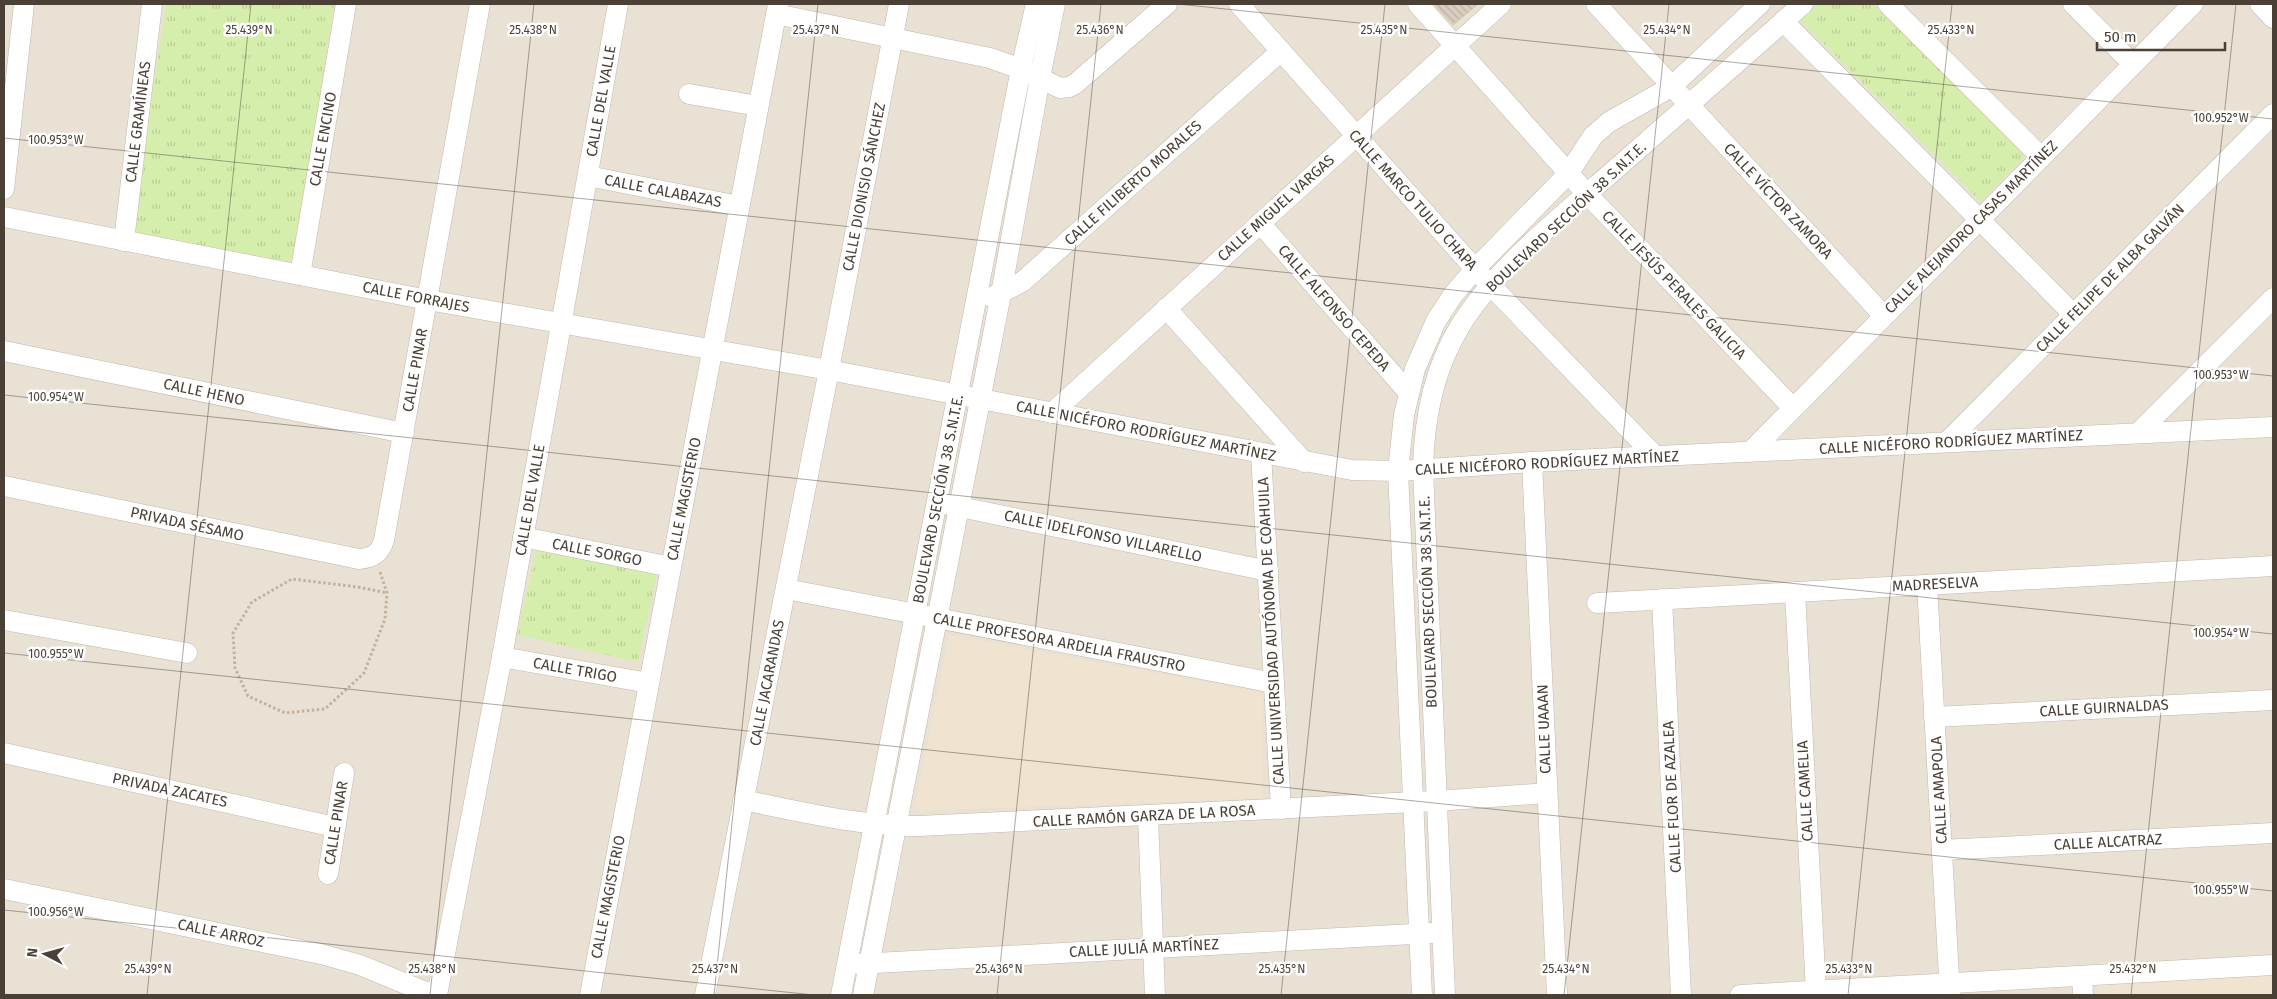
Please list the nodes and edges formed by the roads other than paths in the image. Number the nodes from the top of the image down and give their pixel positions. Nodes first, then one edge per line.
1 (24, 4) edge
2 (152, 4) edge
3 (346, 4) edge
4 (480, 4) edge
5 (618, 4) edge
6 (899, 4) edge
7 (1036, 4) edge
8 (1055, 4) edge
9 (1167, 4) edge
10 (1238, 4) edge
11 (1418, 4) edge
12 (1501, 4) edge
13 (1596, 4) edge
14 (1760, 4) edge
15 (1803, 4) edge
16 (1888, 4) edge
17 (2073, 4) edge
18 (2193, 4) edge
19 (2260, 4) edge
20 (777, 9) edge
21 (2273, 18) edge
22 (1783, 22) junction
23 (892, 37) junction
24 (1455, 46) junction
25 (1280, 51) junction
26 (2133, 64) junction
27 (1022, 69) junction
28 (1040, 78) junction
29 (1671, 87) junction
30 (689, 94) dead end
31 (758, 106) junction
32 (1688, 106) junction
33 (2273, 114) edge
34 (1356, 136) junction
35 (2042, 156) junction
36 (1568, 174) junction
37 (588, 176) junction
38 (4, 189) edge
39 (1587, 194) junction
40 (739, 206) junction
41 (4, 217) edge
42 (1979, 220) junction
43 (1260, 223) junction
44 (124, 241) junction
45 (1475, 269) junction
46 (300, 275) junction
47 (1490, 285) junction
48 (1001, 294) junction
49 (2273, 298) edge
50 (428, 300) junction
51 (978, 301) junction
52 (1166, 308) junction
53 (2073, 314) junction
54 (1884, 316) junction
55 (562, 323) junction
56 (712, 349) junction
57 (4, 350) edge
58 (829, 370) junction
59 (1408, 392) junction
60 (959, 395) junction
61 (980, 399) junction
62 (1793, 408) junction
63 (1052, 413) junction
64 (2273, 427) edge
65 (404, 433) junction
66 (2138, 433) junction
67 (1946, 442) junction
68 (1750, 452) junction
69 (1261, 453) junction
70 (1655, 456) junction
71 (1304, 462) junction
72 (1532, 462) junction
73 (1422, 469) junction
74 (1398, 471) junction
75 (4, 486) edge
76 (938, 502) junction
77 (959, 507) junction
78 (523, 537) junction
79 (370, 558) joint
80 (671, 566) junction
81 (2273, 566) edge
82 (1268, 570) junction
83 (1927, 585) junction
84 (786, 589) junction
85 (1795, 592) junction
86 (1662, 599) junction
87 (1597, 603) dead end
88 (915, 614) junction
89 (937, 618) junction
90 (4, 620) edge
91 (187, 653) dead end
92 (502, 657) junction
93 (649, 683) junction
94 (1274, 683) junction
95 (2273, 700) edge
96 (1934, 716) junction
97 (4, 753) edge
98 (344, 773) dead end
99 (1547, 793) junction
100 (743, 800) junction
101 (1436, 801) junction
102 (1412, 802) junction
103 (1281, 809) junction
104 (1148, 816) junction
105 (875, 825) junction
106 (335, 826) junction
107 (895, 826) junction
108 (2273, 833) edge
109 (1942, 850) junction
110 (328, 874) dead end
111 (4, 889) edge
112 (1442, 933) junction
113 (1419, 934) junction
114 (1153, 948) junction
115 (869, 963) junction
116 (847, 964) junction
117 (2273, 965) edge
118 (2083, 985) edge
119 (1949, 989) edge
120 (1816, 991) junction
121 (433, 995) edge
122 (437, 995) edge
123 (590, 995) edge
124 (705, 995) edge
125 (841, 995) edge
126 (862, 995) edge
127 (1155, 995) edge
128 (1422, 995) edge
129 (1445, 995) edge
130 (1557, 995) edge
131 (1681, 995) edge
132 (1740, 995) edge

1 - 38 street
2 - 44 street, CALLE GRAMÍNEAS
3 - 46 street, CALLE ENCINO
4 - 50 street, CALLE PINAR
5 - 37 street, CALLE DEL VALLE
6 - 23 street, CALLE DIONISIO SÁNCHEZ
7 - 27 street, BOULEVARD SECCIÓN 38 S.N.T.E.
8 - 28 street, BOULEVARD SECCIÓN 38 S.N.T.E.
9 - 28 street
10 - 25 street, CALLE MARCO TULIO CHAPA
11 - 24 street, CALLE JESÚS PERALES GALICIA
12 - 24 street, CALLE MIGUEL VARGAS
13 - 29 street, CALLE VÍCTOR ZAMORA
14 - 29 street, BOULEVARD SECCIÓN 38 S.N.T.E.
15 - 22 street, BOULEVARD SECCIÓN 38 S.N.T.E.
16 - 35 street
17 - 26 street
18 - 26 street, CALLE ALEJANDRO CASAS MARTÍNEZ
19 - 21 street
20 - 23 street
20 - 31 street, CALLE MAGISTERIO
22 - 32 street, BOULEVARD SECCIÓN 38 S.N.T.E.
22 - 42 street
23 - 27 street
23 - 58 street, CALLE DIONISIO SÁNCHEZ
24 - 34 street, CALLE MIGUEL VARGAS
24 - 36 street, CALLE JESÚS PERALES GALICIA
25 - 34 street, CALLE MARCO TULIO CHAPA
25 - 48 street, CALLE FILIBERTO MORALES
26 - 35 street, CALLE ALEJANDRO CASAS MARTÍNEZ
27 - 28 street
27 - 51 street, BOULEVARD SECCIÓN 38 S.N.T.E.
28 - 48 street, BOULEVARD SECCIÓN 38 S.N.T.E.
29 - 32 street, CALLE VÍCTOR ZAMORA
29 - 36 street, BOULEVARD SECCIÓN 38 S.N.T.E.
30 - 31 street
31 - 40 street, CALLE MAGISTERIO
32 - 39 street, BOULEVARD SECCIÓN 38 S.N.T.E.
32 - 54 street, CALLE VÍCTOR ZAMORA
33 - 53 street, CALLE FELIPE DE ALBA GALVÁN
34 - 43 street, CALLE MIGUEL VARGAS
34 - 45 street, CALLE MARCO TULIO CHAPA
35 - 42 street, CALLE ALEJANDRO CASAS MARTÍNEZ
36 - 39 street, CALLE JESÚS PERALES GALICIA
36 - 45 street, BOULEVARD SECCIÓN 38 S.N.T.E.
37 - 40 street, CALLE CALABAZAS
37 - 55 street, CALLE DEL VALLE
39 - 47 street, BOULEVARD SECCIÓN 38 S.N.T.E.
39 - 62 street, CALLE JESÚS PERALES GALICIA
40 - 56 street, CALLE MAGISTERIO
41 - 44 street, CALLE FORRAJES
42 - 53 street
42 - 54 street, CALLE ALEJANDRO CASAS MARTÍNEZ
43 - 52 street, CALLE MIGUEL VARGAS
43 - 59 street, CALLE ALFONSO CEPEDA
44 - 46 street, CALLE FORRAJES
45 - 47 street, CALLE MARCO TULIO CHAPA
45 - 59 street, BOULEVARD SECCIÓN 38 S.N.T.E.
46 - 50 street, CALLE FORRAJES
47 - 70 street, CALLE MARCO TULIO CHAPA
47 - 73 street, BOULEVARD SECCIÓN 38 S.N.T.E.
48 - 51 street, CALLE FILIBERTO MORALES
48 - 61 street, BOULEVARD SECCIÓN 38 S.N.T.E.
49 - 66 street
50 - 55 street, CALLE FORRAJES
50 - 65 street, CALLE PINAR
51 - 60 street, BOULEVARD SECCIÓN 38 S.N.T.E.
52 - 63 street, CALLE MIGUEL VARGAS
52 - 71 street
53 - 67 street, CALLE FELIPE DE ALBA GALVÁN
54 - 62 street, CALLE ALEJANDRO CASAS MARTÍNEZ
55 - 56 street, CALLE FORRAJES
55 - 78 street, CALLE DEL VALLE
56 - 58 street, CALLE FORRAJES
56 - 80 street, CALLE MAGISTERIO
57 - 65 street, CALLE HENO
58 - 60 street, CALLE NICÉFORO RODRÍGUEZ MARTÍNEZ
58 - 84 street, CALLE JACARANDAS
59 - 74 street, BOULEVARD SECCIÓN 38 S.N.T.E.
60 - 61 street, CALLE NICÉFORO RODRÍGUEZ MARTÍNEZ
60 - 76 street, BOULEVARD SECCIÓN 38 S.N.T.E.
61 - 63 street, CALLE NICÉFORO RODRÍGUEZ MARTÍNEZ
61 - 77 street, BOULEVARD SECCIÓN 38 S.N.T.E.
62 - 68 street, CALLE ALEJANDRO CASAS MARTÍNEZ
63 - 69 street, CALLE NICÉFORO RODRÍGUEZ MARTÍNEZ
64 - 66 street, CALLE NICÉFORO RODRÍGUEZ MARTÍNEZ
65 - 79 street, CALLE PINAR
66 - 67 street, CALLE NICÉFORO RODRÍGUEZ MARTÍNEZ
67 - 68 street, CALLE NICÉFORO RODRÍGUEZ MARTÍNEZ
68 - 70 street, CALLE NICÉFORO RODRÍGUEZ MARTÍNEZ
69 - 71 street, CALLE NICÉFORO RODRÍGUEZ MARTÍNEZ
69 - 82 street, CALLE UNIVERSIDAD AUTÓNOMA DE COAHUILA
70 - 72 street, CALLE NICÉFORO RODRÍGUEZ MARTÍNEZ
71 - 74 street, CALLE NICÉFORO RODRÍGUEZ MARTÍNEZ
72 - 73 street, CALLE NICÉFORO RODRÍGUEZ MARTÍNEZ
72 - 99 street, CALLE UAAAN
73 - 74 street, CALLE NICÉFORO RODRÍGUEZ MARTÍNEZ
73 - 101 street, BOULEVARD SECCIÓN 38 S.N.T.E.
74 - 102 street, BOULEVARD SECCIÓN 38 S.N.T.E.
75 - 79 street, PRIVADA SÉSAMO
76 - 77 street, CALLE IDELFONSO VILLARELLO
76 - 88 street, BOULEVARD SECCIÓN 38 S.N.T.E.
77 - 82 street, CALLE IDELFONSO VILLARELLO
77 - 89 street, BOULEVARD SECCIÓN 38 S.N.T.E.
78 - 80 street, CALLE SORGO
78 - 92 street, CALLE DEL VALLE
80 - 93 street, CALLE MAGISTERIO
81 - 83 street, MADRESELVA
82 - 94 street, CALLE UNIVERSIDAD AUTÓNOMA DE COAHUILA
83 - 85 street, MADRESELVA
83 - 96 street, CALLE AMAPOLA
84 - 88 street, CALLE PROFESORA ARDELIA FRAUSTRO
84 - 100 street, CALLE JACARANDAS
85 - 86 street, MADRESELVA
85 - 120 street, CALLE CAMELIA
86 - 87 street, MADRESELVA
86 - 131 street, CALLE FLOR DE AZALEA
88 - 89 street, CALLE PROFESORA ARDELIA FRAUSTRO
88 - 105 street, BOULEVARD SECCIÓN 38 S.N.T.E.
89 - 94 street, CALLE PROFESORA ARDELIA FRAUSTRO
89 - 107 street, BOULEVARD SECCIÓN 38 S.N.T.E.
90 - 91 street
92 - 93 street, CALLE TRIGO
92 - 122 street, CALLE DEL VALLE
93 - 123 street, CALLE MAGISTERIO
94 - 103 street, CALLE UNIVERSIDAD AUTÓNOMA DE COAHUILA
95 - 96 street, CALLE GUIRNALDAS
96 - 109 street, CALLE AMAPOLA
97 - 106 street, PRIVADA ZACATES
98 - 106 street, CALLE PINAR
99 - 101 street, CALLE RAMÓN GARZA DE LA ROSA
99 - 130 street, CALLE UAAAN
100 - 105 street, CALLE RAMÓN GARZA DE LA ROSA
100 - 124 street, CALLE JACARANDAS
101 - 102 street, CALLE RAMÓN GARZA DE LA ROSA
101 - 112 street, BOULEVARD SECCIÓN 38 S.N.T.E.
102 - 103 street, CALLE RAMÓN GARZA DE LA ROSA
102 - 113 street, BOULEVARD SECCIÓN 38 S.N.T.E.
103 - 104 street, CALLE RAMÓN GARZA DE LA ROSA
104 - 107 street, CALLE RAMÓN GARZA DE LA ROSA
104 - 114 street
105 - 107 street, CALLE RAMÓN GARZA DE LA ROSA
105 - 116 street, BOULEVARD SECCIÓN 38 S.N.T.E.
106 - 110 street, CALLE PINAR
107 - 115 street, BOULEVARD SECCIÓN 38 S.N.T.E.
108 - 109 street, CALLE ALCATRAZ
109 - 119 street, CALLE AMAPOLA
111 - 121 street, CALLE ARROZ
112 - 113 street, CALLE JULIÁ MARTÍNEZ
112 - 129 street, BOULEVARD SECCIÓN 38 S.N.T.E.
113 - 114 street, CALLE JULIÁ MARTÍNEZ
113 - 128 street, BOULEVARD SECCIÓN 38 S.N.T.E.
114 - 115 street, CALLE JULIÁ MARTÍNEZ
114 - 127 street
115 - 116 street, CALLE JULIÁ MARTÍNEZ
115 - 126 street, BOULEVARD SECCIÓN 38 S.N.T.E.
116 - 125 street, BOULEVARD SECCIÓN 38 S.N.T.E.
117 - 118 street
118 - 119 street
119 - 120 street
120 - 132 street

